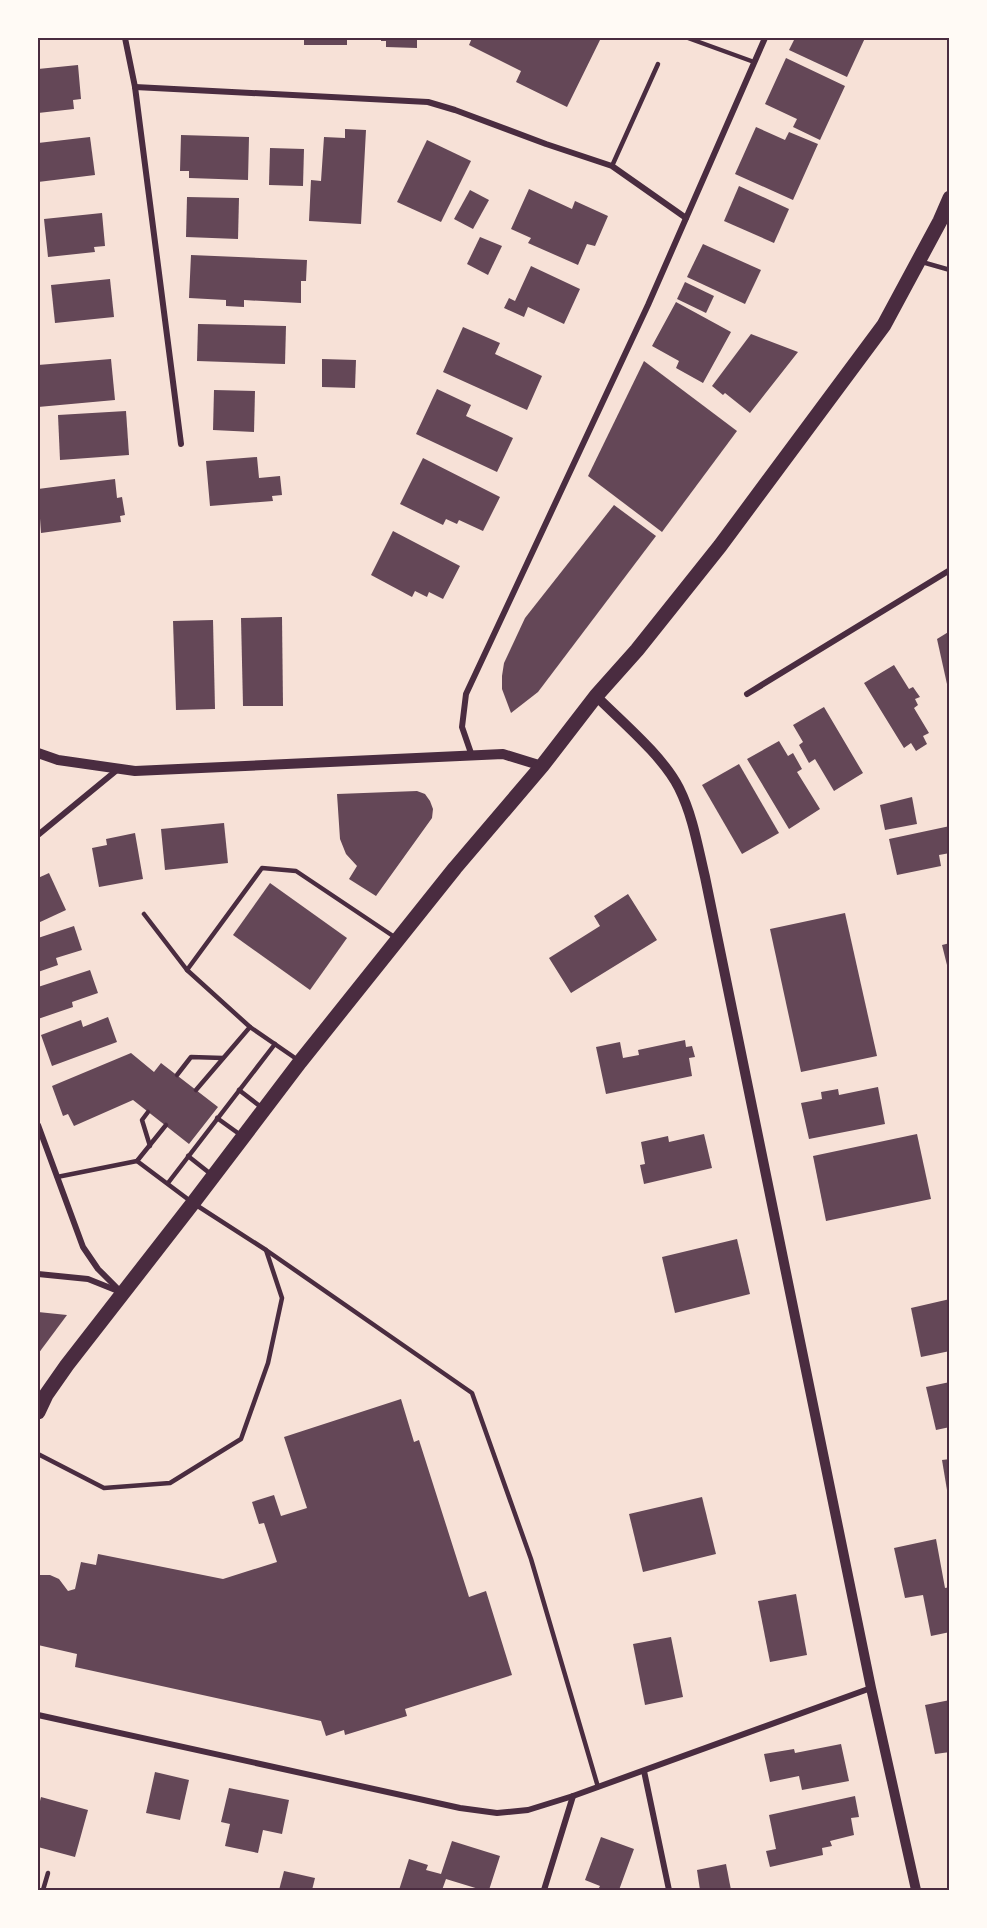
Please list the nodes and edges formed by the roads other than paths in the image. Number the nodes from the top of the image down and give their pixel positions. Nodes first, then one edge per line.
1 (125, 38) edge
2 (688, 38) edge
3 (765, 38) edge
4 (754, 62) junction
5 (658, 64) dead end
6 (135, 87) junction
7 (612, 166) junction
8 (950, 198) edge
9 (686, 218) junction
10 (919, 262) junction
11 (950, 270) edge
12 (181, 444) dead end
13 (950, 570) edge
14 (747, 694) dead end
15 (596, 696) junction
16 (38, 753) edge
17 (472, 756) junction
18 (542, 766) junction
19 (117, 770) junction
20 (38, 835) edge
21 (144, 914) dead end
22 (398, 939) junction
23 (187, 970) junction
24 (250, 1027) junction
25 (275, 1044) junction
26 (223, 1058) junction
27 (300, 1062) junction
28 (177, 1075) dead end
29 (196, 1090) dead end
30 (239, 1090) junction
31 (263, 1109) junction
32 (148, 1112) dead end
33 (217, 1118) junction
34 (38, 1125) edge
35 (166, 1125) dead end
36 (242, 1137) junction
37 (150, 1146) junction
38 (188, 1156) junction
39 (137, 1161) junction
40 (213, 1176) junction
41 (57, 1177) junction
42 (168, 1183) junction
43 (193, 1203) junction
44 (266, 1250) junction
45 (38, 1274) edge
46 (122, 1292) junction
47 (38, 1412) edge
48 (38, 1454) edge
49 (871, 1688) junction
50 (38, 1716) edge
51 (644, 1771) junction
52 (598, 1787) junction
53 (573, 1796) junction
54 (48, 1873) dead end
55 (43, 1890) edge
56 (544, 1890) edge
57 (669, 1890) edge
58 (916, 1890) edge

1 - 6 street
2 - 4 lane
3 - 4 street
4 - 9 street
5 - 7 lane
6 - 7 street
6 - 12 street
7 - 9 street
8 - 10 main road
9 - 17 street
10 - 11 lane
10 - 15 main road
13 - 14 street
15 - 18 main road
15 - 49 street
16 - 19 street
17 - 18 street
17 - 19 street
18 - 22 main road
19 - 20 street
21 - 23 lane
22 - 23 lane
22 - 27 main road
23 - 24 lane
24 - 25 lane
24 - 26 lane
25 - 27 lane
25 - 30 lane
26 - 28 lane
26 - 29 lane
27 - 31 main road
30 - 31 lane
30 - 33 lane
31 - 36 main road
32 - 37 lane
33 - 36 lane
33 - 38 lane
34 - 41 street
35 - 37 lane
36 - 40 main road
37 - 39 lane
38 - 40 lane
38 - 42 lane
39 - 41 lane
39 - 42 lane
40 - 43 main road
41 - 46 street
42 - 43 lane
43 - 44 lane
43 - 46 main road
44 - 48 lane
44 - 52 lane
45 - 46 street
46 - 47 main road
49 - 51 street
49 - 58 street
50 - 53 street
51 - 52 street
51 - 57 street
52 - 53 street
53 - 56 street
54 - 55 lane

